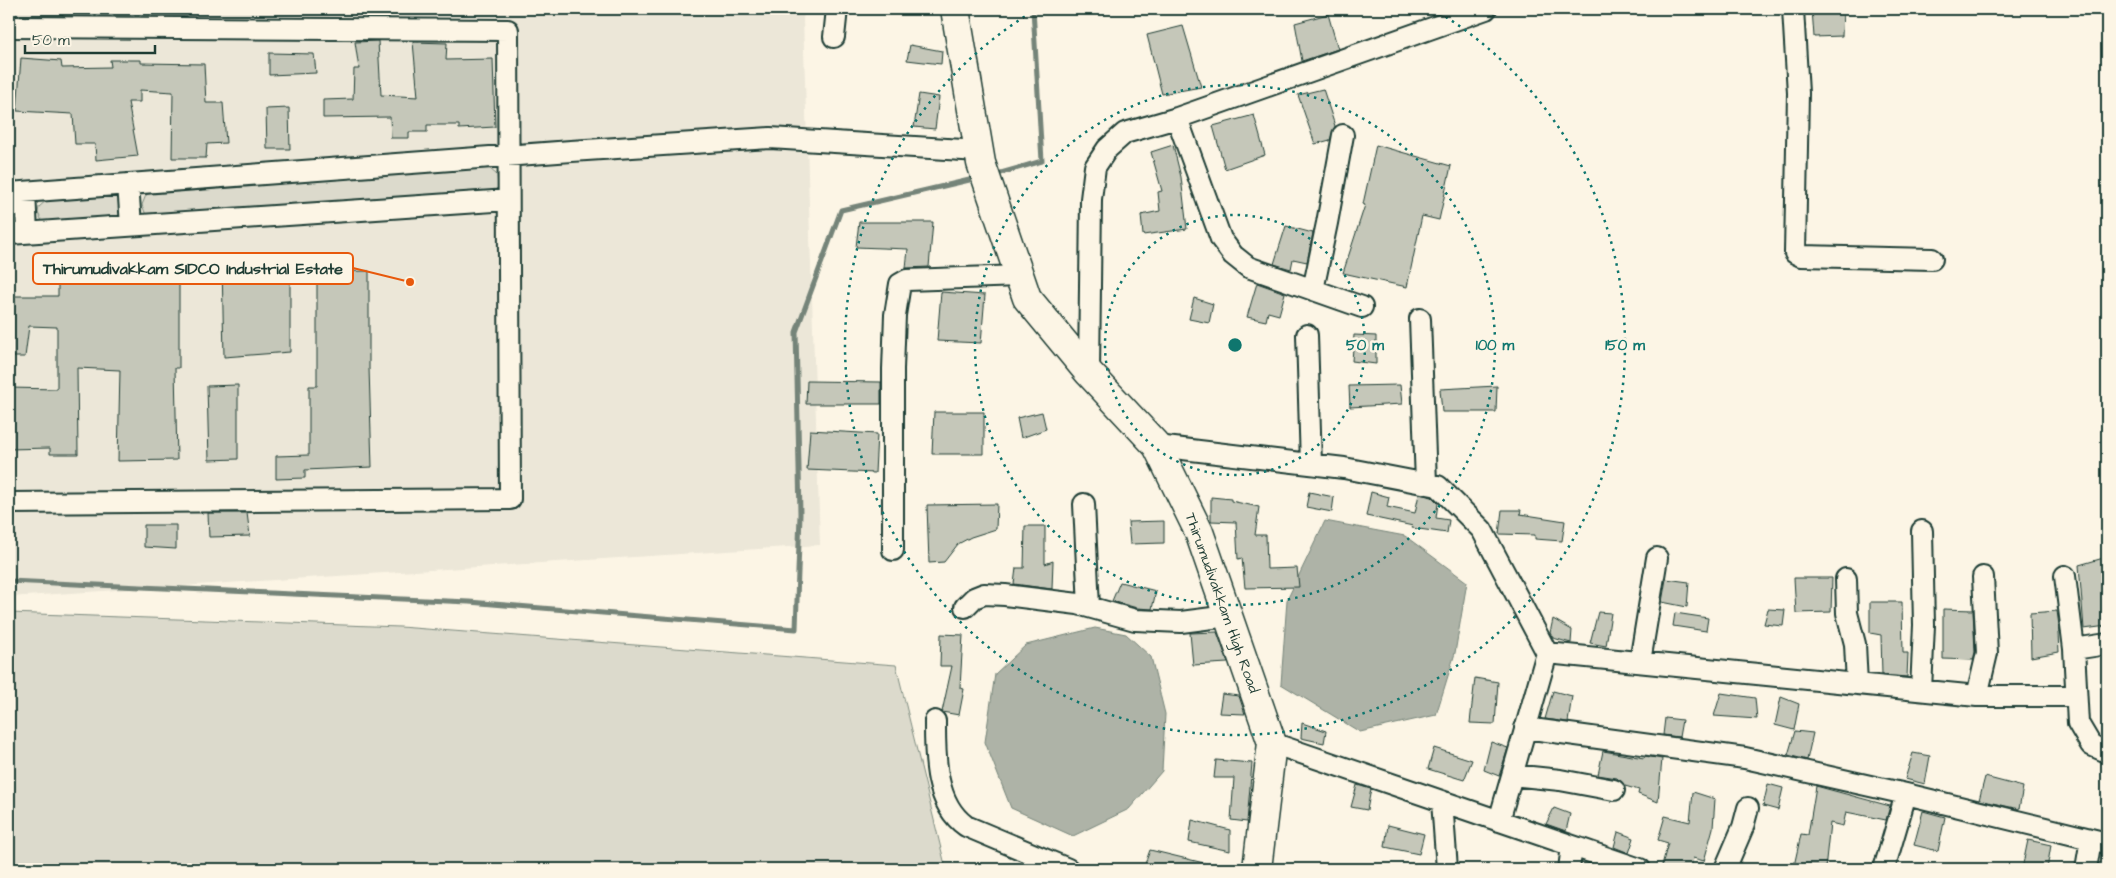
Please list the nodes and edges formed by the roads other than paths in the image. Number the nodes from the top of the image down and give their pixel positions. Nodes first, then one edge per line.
1 (836, 9) edge
2 (955, 9) edge
3 (1486, 9) edge
4 (1793, 9) edge
5 (9, 27) edge
6 (834, 37) dead end
7 (1177, 118) junction
8 (1342, 135) dead end
9 (508, 156) junction
10 (980, 157) junction
11 (128, 184) junction
12 (17, 192) edge
13 (508, 200) junction
14 (131, 225) junction
15 (18, 234) edge
16 (1932, 259) dead end
17 (1020, 276) junction
18 (1313, 290) junction
19 (1362, 307) dead end
20 (1420, 319) dead end
21 (1307, 335) dead end
22 (1089, 373) junction
23 (1157, 446) junction
24 (1311, 464) junction
25 (1426, 483) junction
26 (9, 503) edge
27 (1084, 504) dead end
28 (1922, 531) dead end
29 (893, 550) dead end
30 (1657, 558) dead end
31 (2065, 576) dead end
32 (1983, 577) dead end
33 (1846, 579) dead end
34 (966, 607) dead end
35 (1089, 608) junction
36 (1228, 616) junction
37 (2107, 644) edge
38 (2074, 649) junction
39 (1547, 653) junction
40 (1640, 662) junction
41 (1857, 684) junction
42 (1921, 690) junction
43 (1977, 696) junction
44 (2076, 696) junction
45 (935, 721) dead end
46 (1525, 728) junction
47 (1272, 743) junction
48 (2107, 752) edge
49 (1512, 775) junction
50 (1614, 790) dead end
51 (1906, 794) junction
52 (1442, 801) junction
53 (1748, 808) dead end
54 (1499, 821) junction
55 (2099, 841) edge
56 (1572, 846) junction
57 (1068, 869) edge
58 (1257, 869) edge
59 (1447, 869) edge
60 (1569, 869) edge
61 (1640, 869) edge
62 (1725, 869) edge
63 (1884, 869) edge
64 (2086, 869) edge

1 - 6 street
2 - 10 street, Thirumudivakkam High Road
3 - 7 street
4 - 16 street
5 - 9 street
7 - 18 street
7 - 22 street
8 - 18 street
9 - 10 street
9 - 11 street
9 - 13 street
10 - 17 street, Thirumudivakkam High Road
11 - 12 street
11 - 14 street
12 - 15 street
13 - 14 street
13 - 26 street
14 - 15 street
17 - 22 street, Thirumudivakkam High Road
17 - 29 street
18 - 19 street
20 - 25 street
21 - 24 street
22 - 23 street, Thirumudivakkam High Road
23 - 24 street
23 - 36 street, Thirumudivakkam High Road
24 - 25 street
25 - 39 street
27 - 35 street
28 - 42 street
30 - 40 street
31 - 38 street
32 - 43 street
33 - 41 street
34 - 35 street
35 - 36 street
36 - 47 street, Thirumudivakkam High Road
37 - 38 street
38 - 44 street
39 - 40 street
39 - 46 street
40 - 41 street
41 - 42 street
42 - 43 street
43 - 44 street
44 - 48 street
45 - 57 street
46 - 49 street
46 - 51 street
47 - 52 street
47 - 58 street, Thirumudivakkam High Road
49 - 50 street
49 - 54 street
51 - 55 street
51 - 63 street
52 - 54 street
52 - 59 street
53 - 62 street
54 - 56 street
55 - 64 street
56 - 60 street
56 - 61 street

